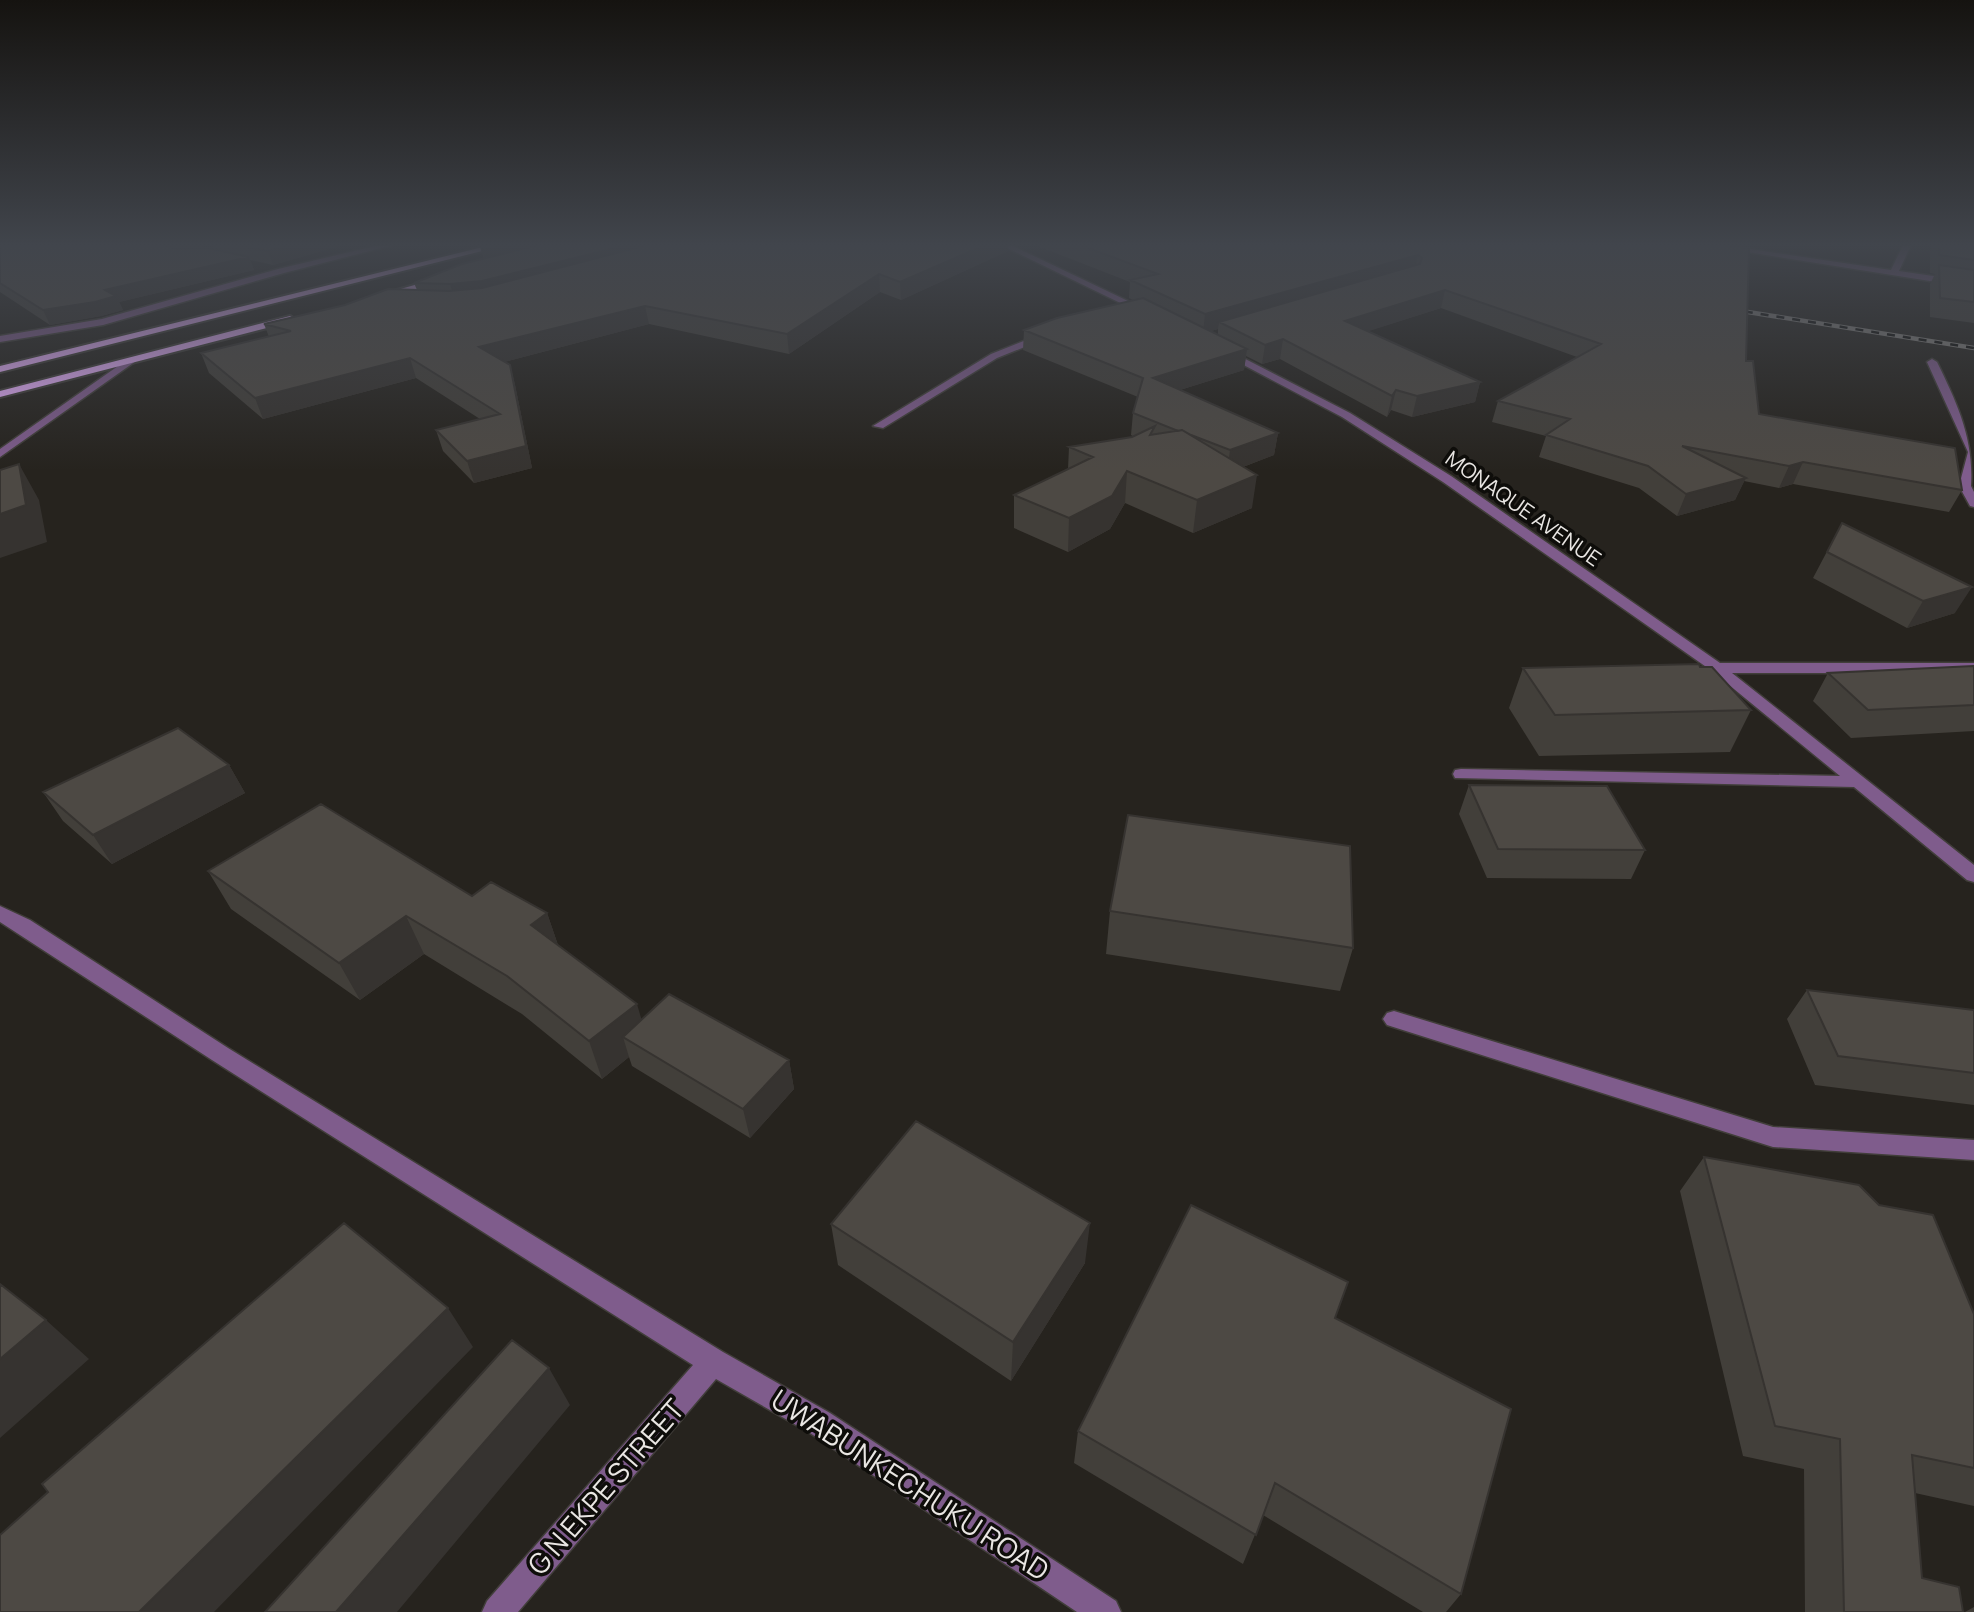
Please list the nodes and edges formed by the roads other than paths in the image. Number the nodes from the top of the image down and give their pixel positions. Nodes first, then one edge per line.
1 (109, 320) edge
2 (197, 320) edge
3 (289, 320) edge
4 (103, 322) junction
5 (1052, 333) edge
6 (0, 339) edge
7 (121, 339) junction
8 (1214, 346) edge
9 (131, 361) junction
10 (1932, 362) dead end
11 (0, 369) edge
12 (0, 394) edge
13 (879, 426) dead end
14 (0, 454) edge
15 (1974, 503) edge
16 (1717, 668) junction
17 (1974, 668) edge
18 (1461, 774) dead end
19 (1858, 782) junction
20 (1974, 875) edge
21 (0, 913) edge
22 (1394, 1019) dead end
23 (1974, 1150) edge
24 (713, 1362) junction
25 (498, 1612) edge
26 (1105, 1612) edge

1 - 4 street
2 - 7 highway
3 - 9 highway
4 - 6 street
4 - 7 street
5 - 13 street
7 - 11 highway
8 - 16 street, MONAQUE AVENUE
9 - 12 highway
9 - 14 street
10 - 15 street
16 - 17 street
16 - 19 street, MONAQUE AVENUE
18 - 19 street
19 - 20 street, MONAQUE AVENUE
21 - 24 street, UWABUNKECHUKU ROAD
22 - 23 street
24 - 25 street, G N EKPE STREET
24 - 26 street, UWABUNKECHUKU ROAD

